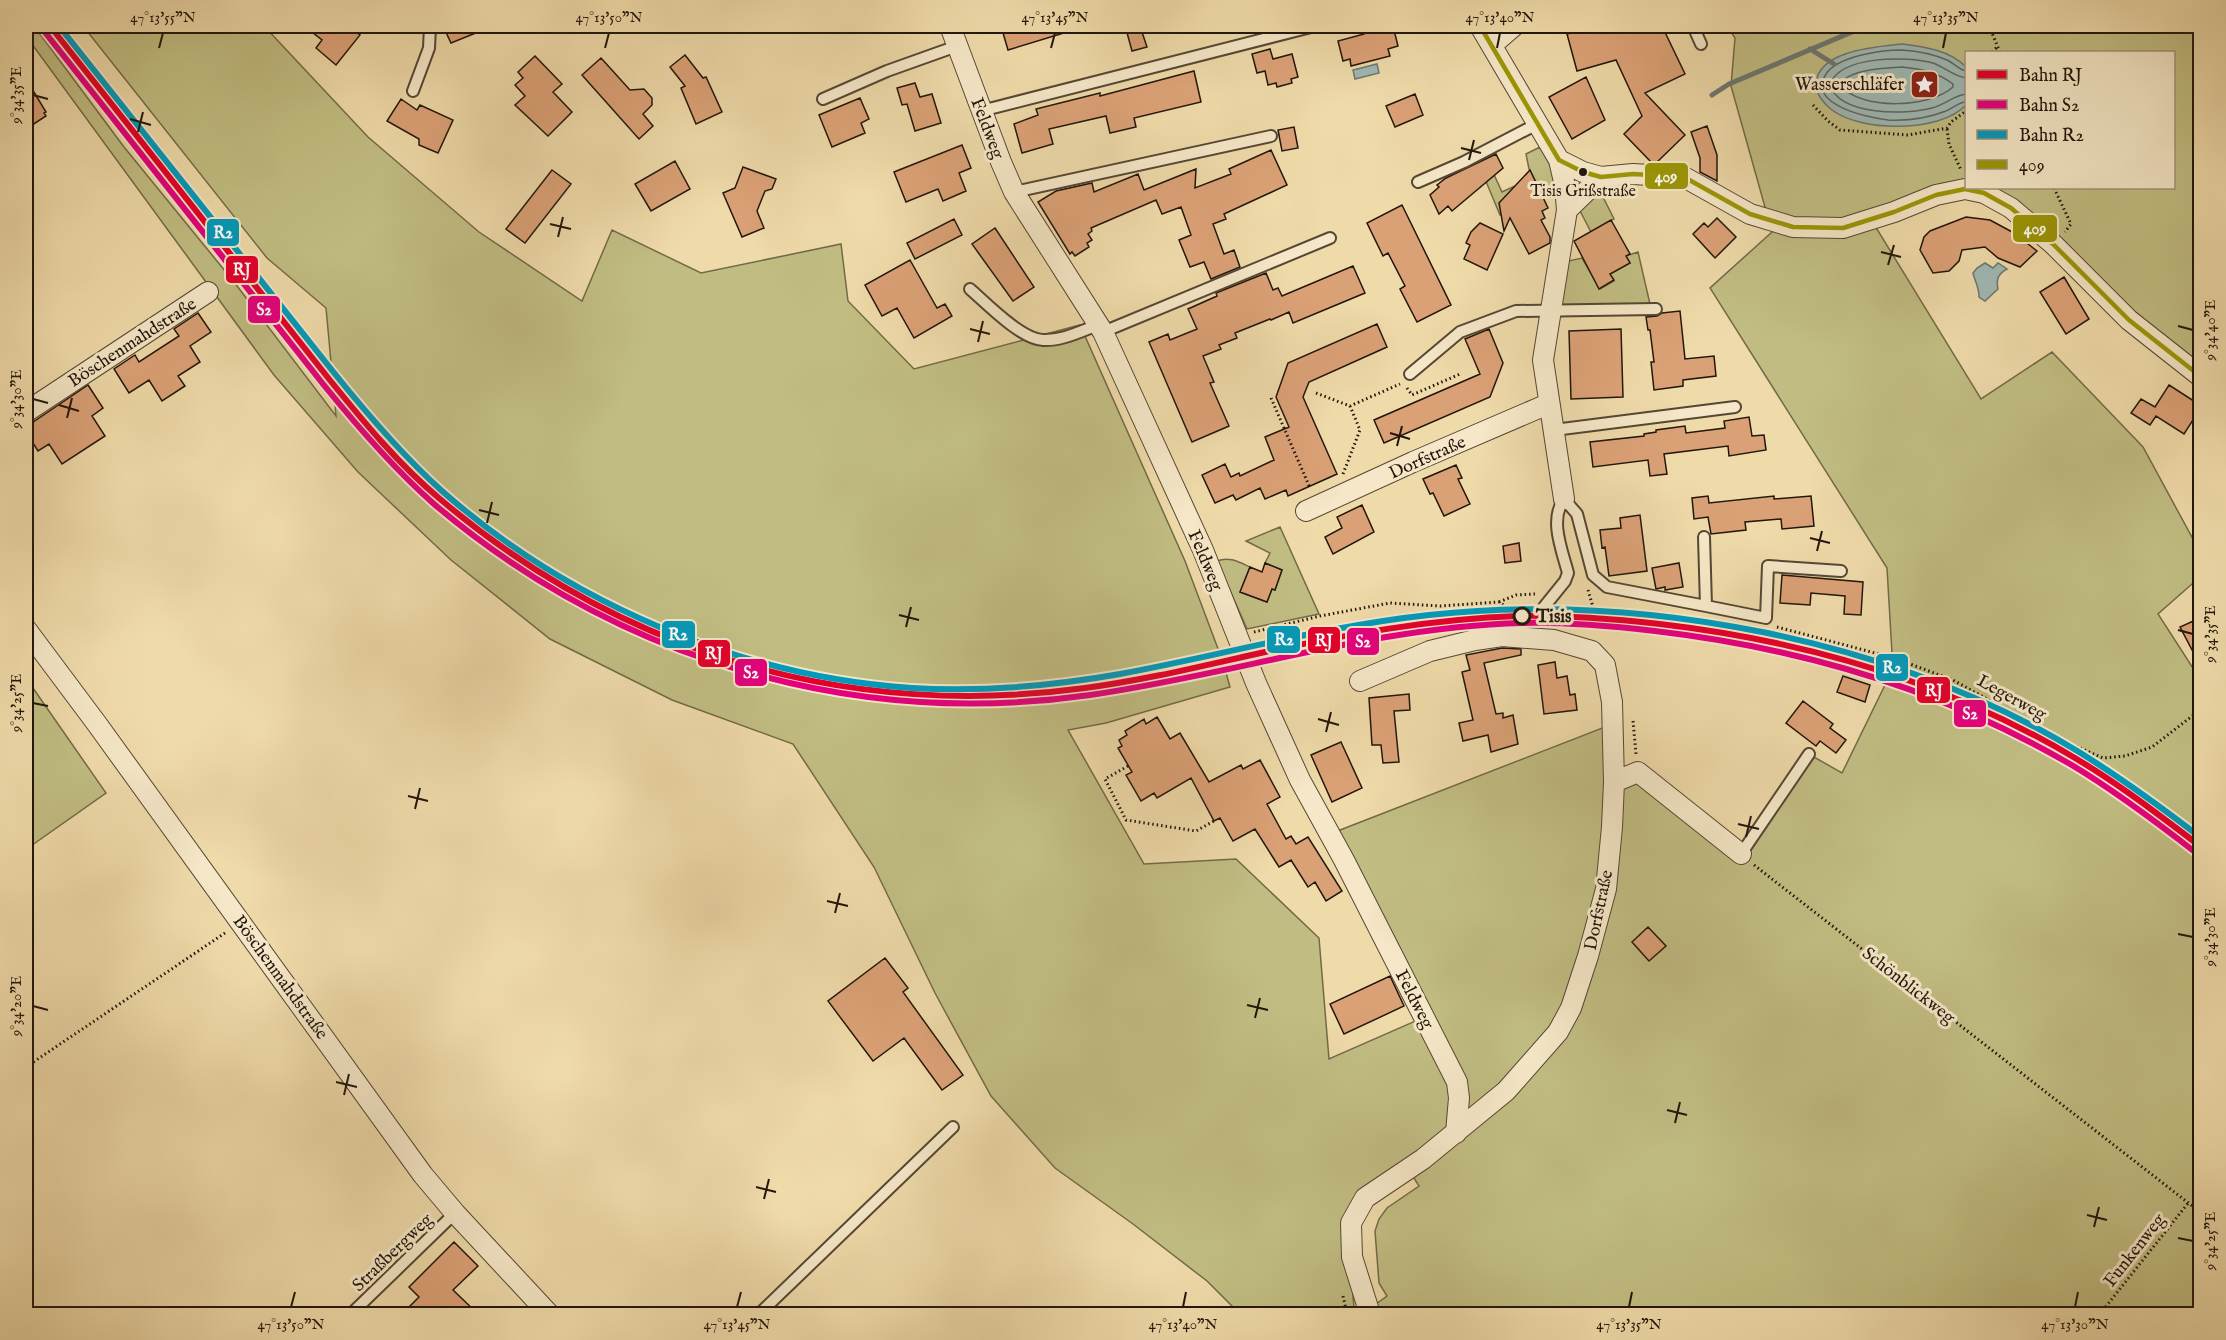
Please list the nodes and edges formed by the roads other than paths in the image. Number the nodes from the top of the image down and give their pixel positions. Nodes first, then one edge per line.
1 (430, 26) edge
2 (950, 26) edge
3 (1315, 26) edge
4 (1480, 26) edge
5 (1514, 26) edge
6 (1693, 26) edge
7 (1701, 44) dead end
8 (1492, 45) junction
9 (957, 46) junction
10 (412, 91) dead end
11 (823, 99) dead end
12 (981, 111) junction
13 (1537, 124) junction
14 (1271, 136) dead end
15 (1559, 160) junction
16 (1601, 177) junction
17 (1418, 182) dead end
18 (1014, 192) junction
19 (1567, 210) junction
20 (1330, 238) dead end
21 (970, 289) dead end
22 (208, 292) dead end
23 (1656, 309) dead end
24 (1550, 311) junction
25 (1101, 328) junction
26 (1410, 374) dead end
27 (2200, 376) edge
28 (1548, 404) junction
29 (1735, 407) dead end
30 (26, 412) edge
31 (1554, 430) junction
32 (1564, 499) junction
33 (1306, 512) dead end
34 (1704, 537) dead end
35 (1841, 571) dead end
36 (1706, 606) junction
37 (1544, 607) dead end
38 (26, 629) edge
39 (1360, 681) dead end
40 (1809, 753) dead end
41 (1614, 782) junction
42 (1741, 854) joint
43 (1459, 1098) junction
44 (1492, 1104) junction
45 (953, 1126) dead end
46 (1456, 1133) junction
47 (455, 1213) junction
48 (351, 1314) edge
49 (549, 1314) edge
50 (759, 1314) edge
51 (1370, 1314) edge

1 - 10 lane
2 - 9 street, Feldweg
3 - 12 lane
4 - 8 street
5 - 8 street
6 - 7 lane
8 - 13 street
9 - 11 lane
9 - 12 street, Feldweg
12 - 18 street, Feldweg
13 - 15 street
13 - 17 lane
14 - 18 lane
15 - 16 street
15 - 19 street
16 - 19 street
16 - 27 street
18 - 25 street, Feldweg
19 - 24 street
20 - 25 lane
21 - 25 lane
22 - 30 street, Böschenmahdstraße
23 - 24 lane
24 - 26 lane
24 - 28 street
25 - 43 street, Feldweg
28 - 31 street
28 - 33 street, Dorfstraße
29 - 31 lane
31 - 32 street
32 - 36 lane
32 - 37 lane
34 - 36 lane
35 - 36 lane
38 - 47 street, Böschenmahdstraße
39 - 41 street, Dorfstraße
40 - 42 lane
41 - 42 street
41 - 44 street, Dorfstraße
43 - 44 street
43 - 46 street, Feldweg
44 - 46 street, Dorfstraße
45 - 50 lane
46 - 51 street, Dorfstraße
47 - 48 lane, Straßbergweg
47 - 49 street, Böschenmahdstraße

